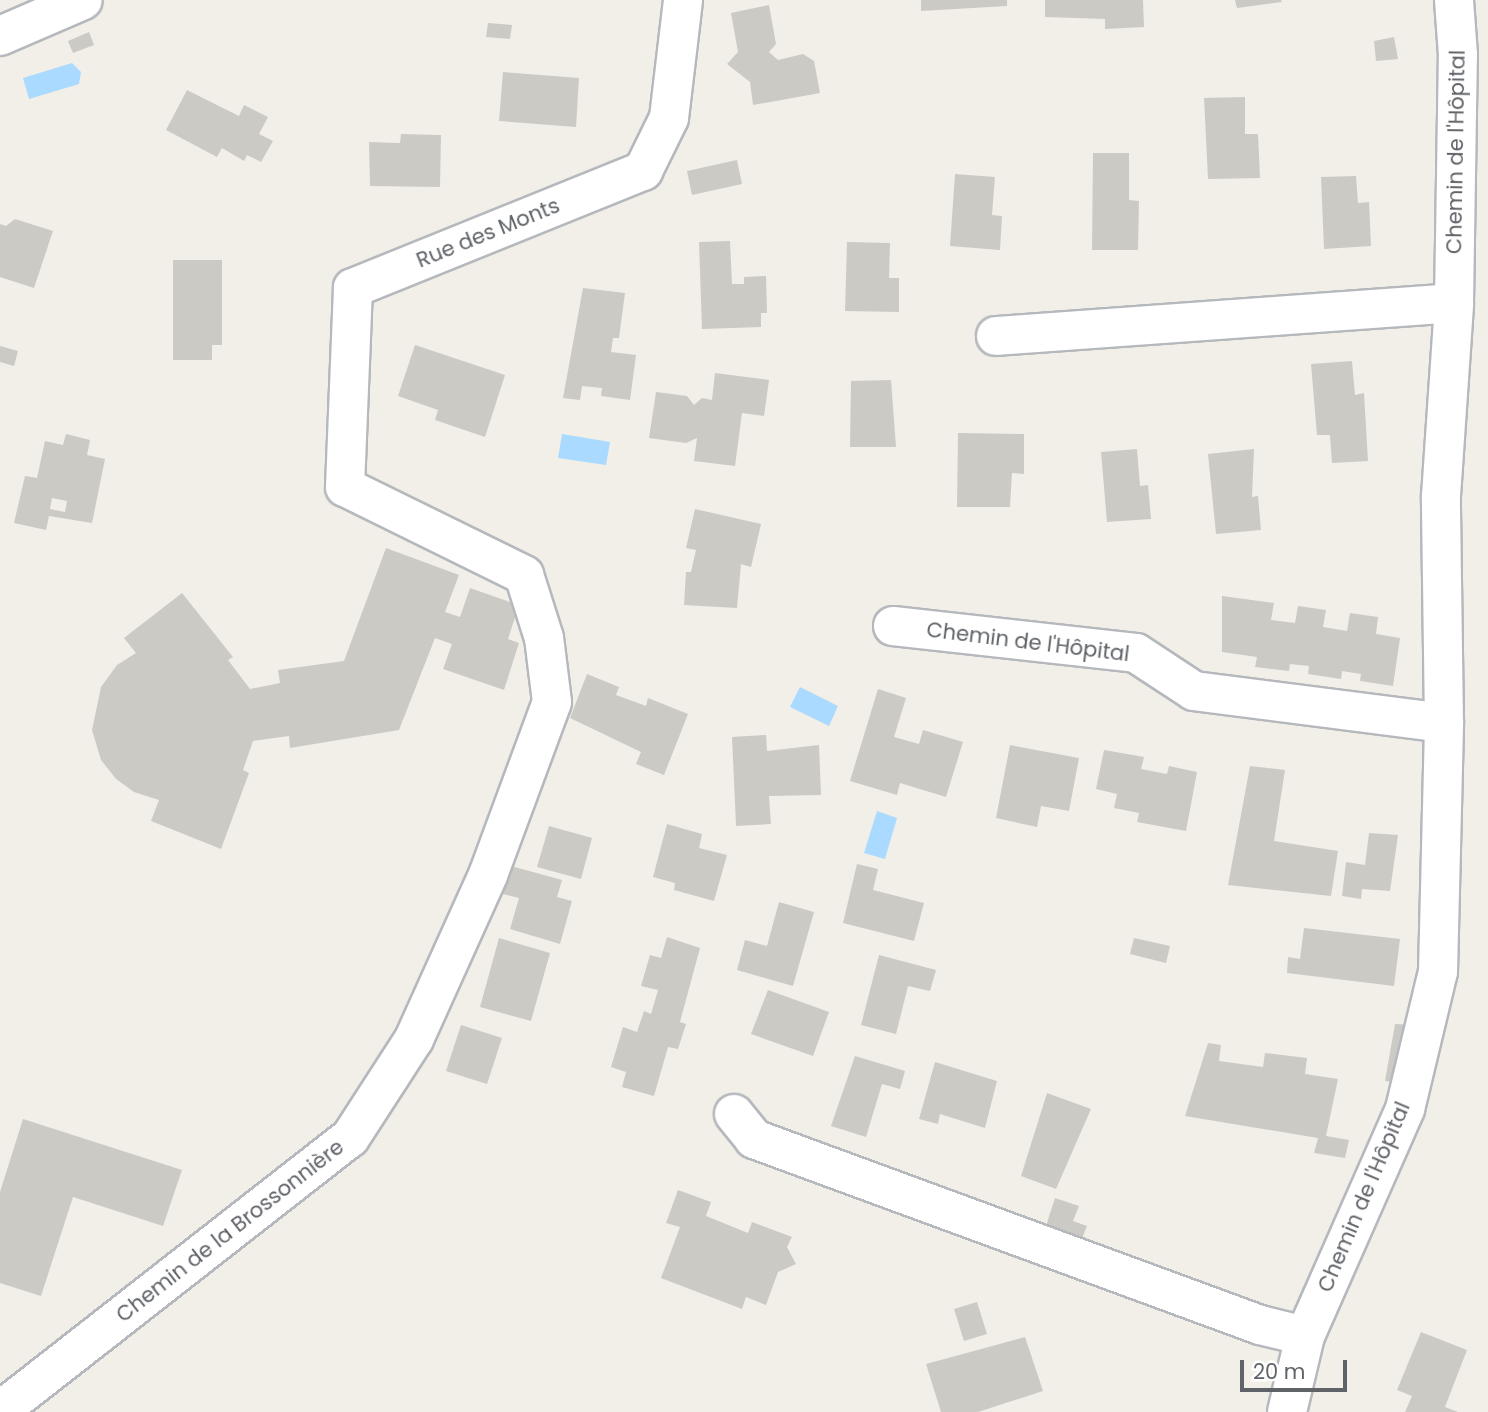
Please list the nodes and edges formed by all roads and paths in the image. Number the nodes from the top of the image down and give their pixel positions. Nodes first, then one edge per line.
1 (83, 0) edge
2 (683, 0) edge
3 (1454, 0) edge
4 (0, 36) edge
5 (1454, 303) junction
6 (996, 335) dead end
7 (345, 487) joint
8 (893, 626) dead end
9 (1444, 723) junction
10 (734, 1114) dead end
11 (1305, 1336) junction
12 (0, 1411) edge
13 (1287, 1412) edge

1 - 4 street
2 - 7 street, Rue des Monts
3 - 5 street, Chemin de l'Hôpital
5 - 6 street
5 - 9 street, Chemin de l'Hôpital
7 - 12 street, Chemin de la Brossonnière
8 - 9 street, Chemin de l'Hôpital
9 - 11 street, Chemin de l'Hôpital
10 - 11 street
11 - 13 street, Chemin de l'Hôpital

